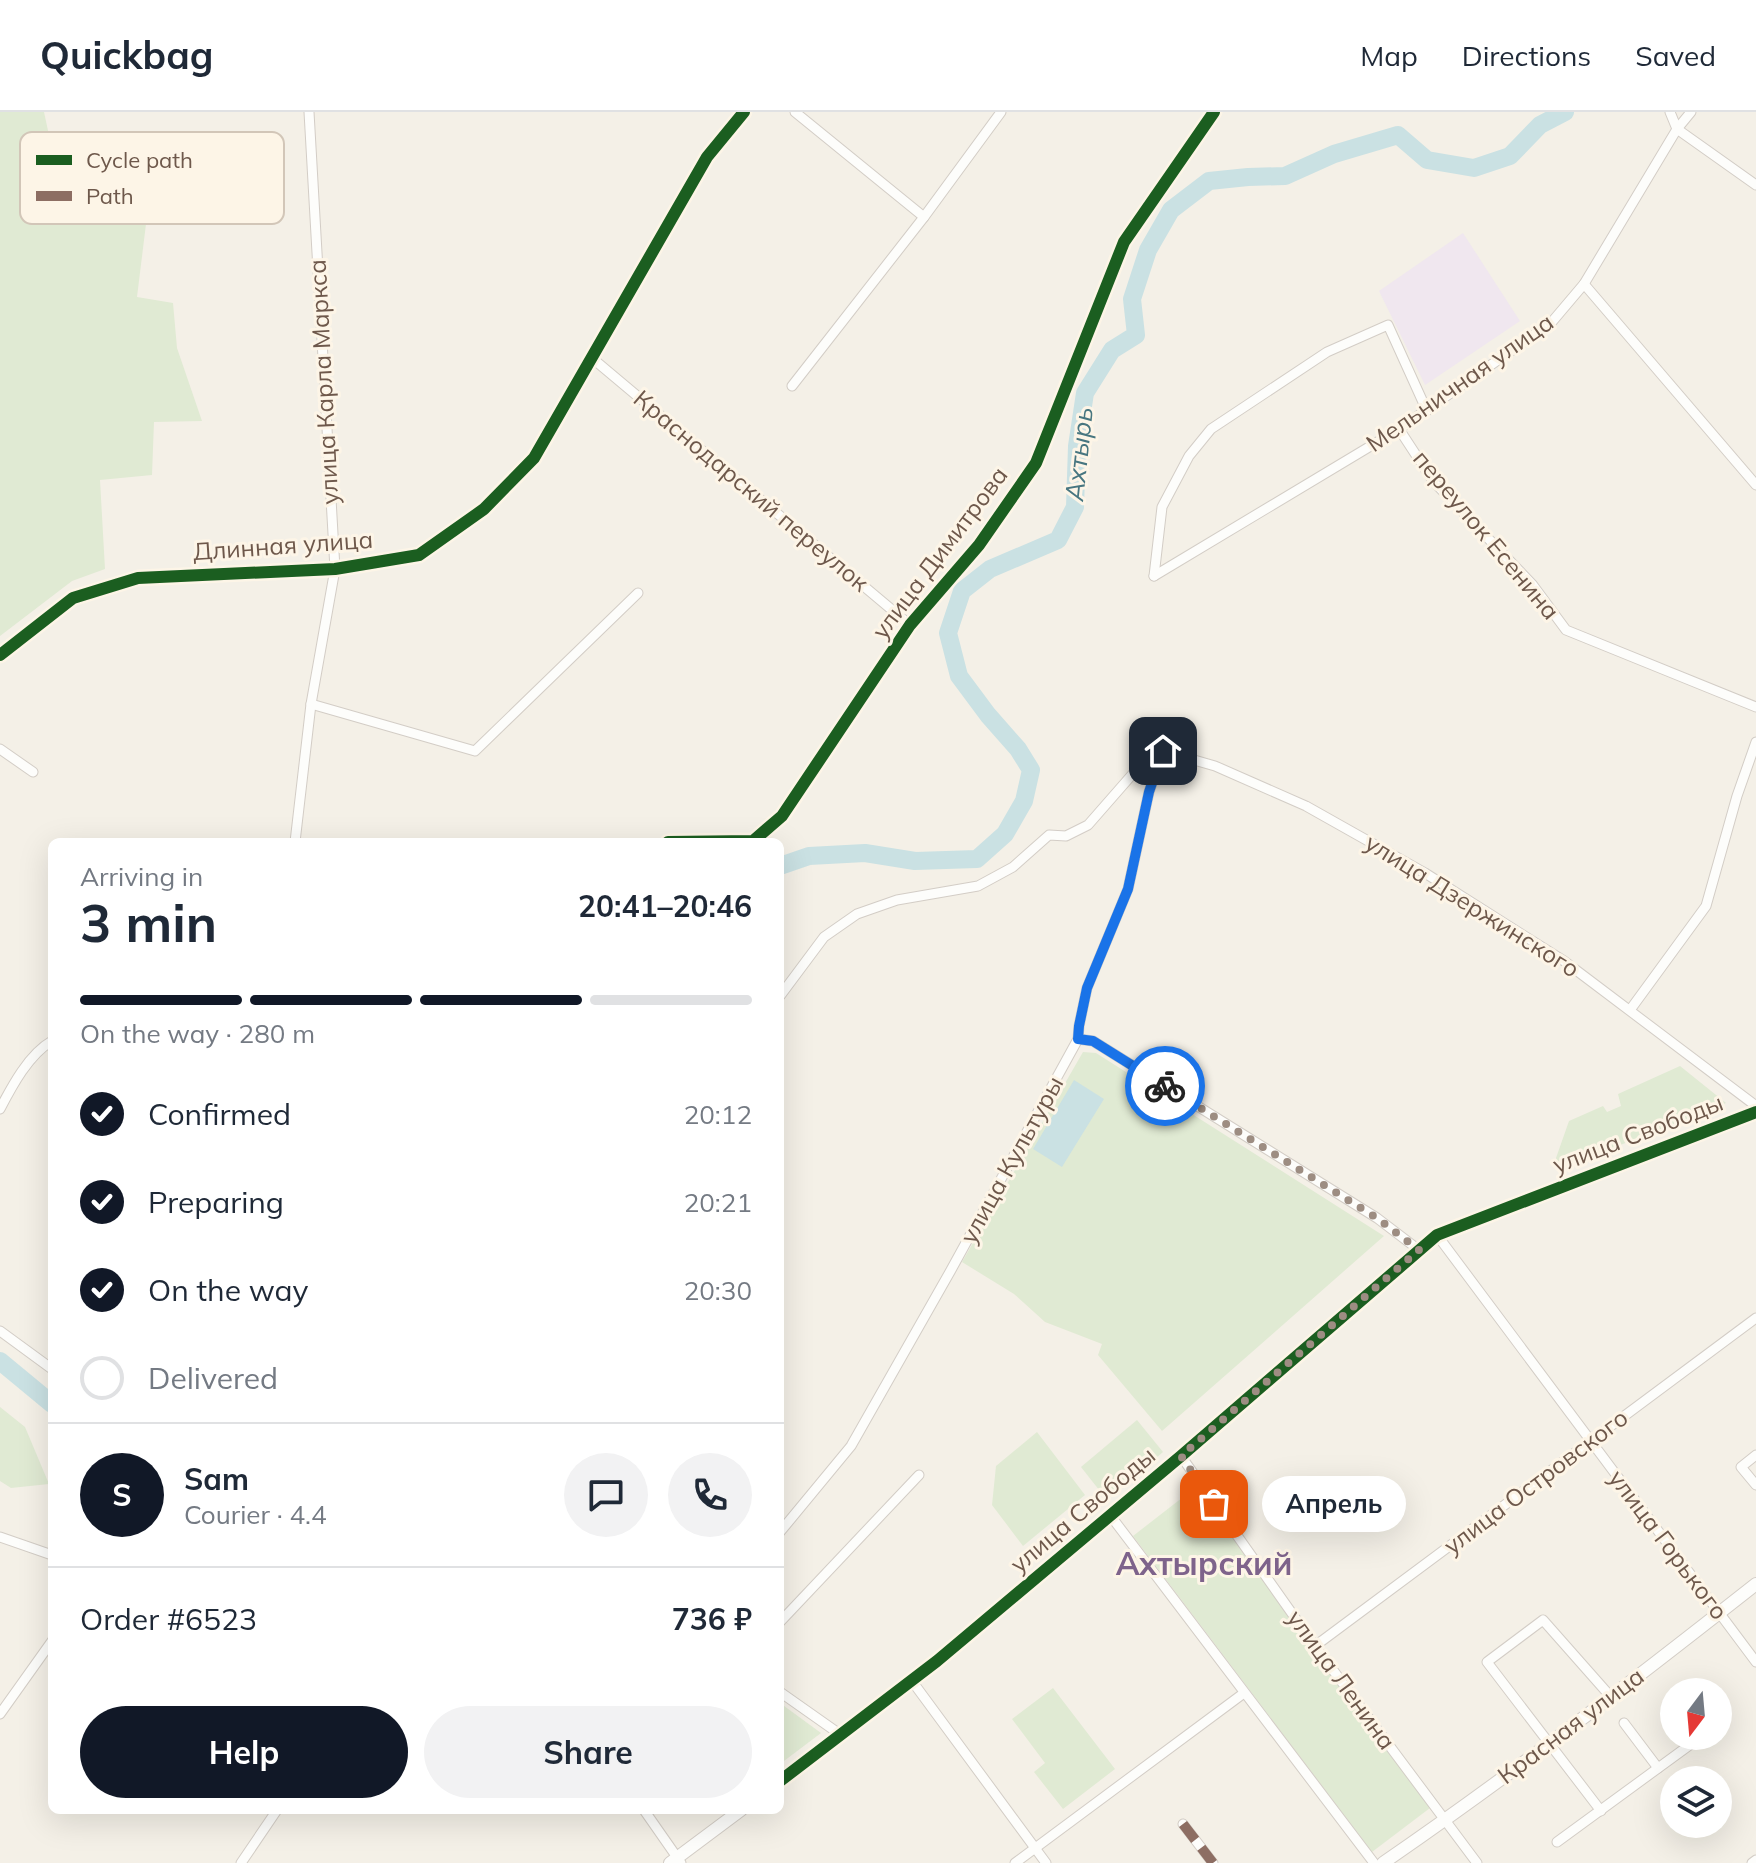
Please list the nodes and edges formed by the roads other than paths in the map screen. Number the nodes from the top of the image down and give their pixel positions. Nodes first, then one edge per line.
1 (309, 112) edge
2 (744, 112) edge
3 (795, 112) edge
4 (1001, 112) edge
5 (1214, 112) edge
6 (1670, 112) edge
7 (1691, 112) edge
8 (1677, 129) junction
9 (1756, 185) edge
10 (924, 217) junction
11 (1584, 284) junction
12 (592, 358) junction
13 (792, 386) dead end
14 (1427, 411) junction
15 (1399, 429) junction
16 (1756, 485) edge
17 (335, 569) junction
18 (638, 593) dead end
19 (910, 625) junction
20 (0, 655) edge
21 (311, 704) junction
22 (1756, 707) edge
23 (1756, 742) edge
24 (0, 749) edge
25 (1163, 751) junction
26 (33, 772) dead end
27 (295, 838) edge
28 (756, 838) edge
29 (784, 991) edge
30 (1630, 1010) junction
31 (1078, 1039) junction
32 (48, 1043) edge
33 (0, 1109) edge
34 (1756, 1109) edge
35 (1437, 1235) junction
36 (1419, 1250) junction
37 (1756, 1318) edge
38 (0, 1331) edge
39 (48, 1366) edge
40 (1590, 1441) junction
41 (1756, 1455) edge
42 (1181, 1456) junction
43 (919, 1475) dead end
44 (1756, 1485) edge
45 (1110, 1515) junction
46 (784, 1527) edge
47 (0, 1537) edge
48 (48, 1554) edge
49 (1756, 1584) edge
50 (1719, 1613) junction
51 (784, 1618) edge
52 (1315, 1646) junction
53 (48, 1647) edge
54 (1756, 1662) edge
55 (912, 1681) junction
56 (1244, 1693) junction
57 (784, 1695) edge
58 (1611, 1697) junction
59 (0, 1714) edge
60 (1624, 1723) dead end
61 (841, 1735) junction
62 (1550, 1742) junction
63 (1683, 1750) edge
64 (1658, 1768) junction
65 (784, 1778) edge
66 (1601, 1811) junction
67 (274, 1814) edge
68 (647, 1814) edge
69 (736, 1814) edge
70 (1445, 1820) junction
71 (1183, 1824) dead end
72 (1557, 1842) dead end
73 (1035, 1848) junction
74 (676, 1861) edge
75 (241, 1863) edge
76 (1015, 1863) edge
77 (1046, 1863) edge
78 (1213, 1863) edge
79 (1374, 1863) edge
80 (1383, 1863) edge
81 (1477, 1863) edge

1 - 17 street, улица Карла Маркса
2 - 12 street, Длинная улица
3 - 10 street
4 - 10 street
5 - 19 street, улица Димитрова
6 - 8 street
7 - 8 street, Мельничная улица
8 - 9 street
8 - 11 street, Мельничная улица
10 - 13 street
11 - 14 street, Мельничная улица
11 - 16 street
12 - 17 street, Длинная улица
12 - 19 street, Краснодарский переулок
14 - 15 street, Мельничная улица
14 - 15 street, Мельничная улица
15 - 22 street, переулок Есенина
17 - 20 street, Длинная улица
17 - 21 street, улица Карла Маркса
18 - 21 street
19 - 28 street, улица Димитрова
21 - 27 street, улица Карла Маркса
23 - 30 street
24 - 26 street
25 - 29 street
25 - 30 street, улица Дзержинского
25 - 31 street, улица Культуры
30 - 34 street, улица Дзержинского
31 - 36 street
31 - 46 street, улица Культуры
32 - 33 street
34 - 35 street, улица Свободы
35 - 36 street, улица Свободы
35 - 40 street, улица Горького
36 - 42 street, улица Свободы
37 - 40 street, улица Островского
38 - 39 street
40 - 50 street, улица Горького
40 - 52 street, улица Островского
41 - 44 street
42 - 45 street, улица Свободы
42 - 52 street, улица Ленина
43 - 51 street
45 - 55 street, улица Свободы
45 - 56 street
47 - 48 street
49 - 50 street, Красная улица
50 - 54 street, улица Горького
50 - 58 street, Красная улица
52 - 70 street, улица Ленина
53 - 59 street
55 - 61 street, улица Свободы
55 - 73 street
56 - 73 street
56 - 79 street
57 - 61 street
58 - 62 street, Красная улица
58 - 62 street
60 - 64 street
61 - 65 street, улица Свободы
62 - 66 street
62 - 70 street, Красная улица
63 - 64 street
64 - 66 street
66 - 72 street
67 - 75 street
68 - 74 street
69 - 74 street
70 - 80 street, Красная улица
70 - 81 street, улица Ленина
71 - 78 street
73 - 76 street
73 - 77 street

